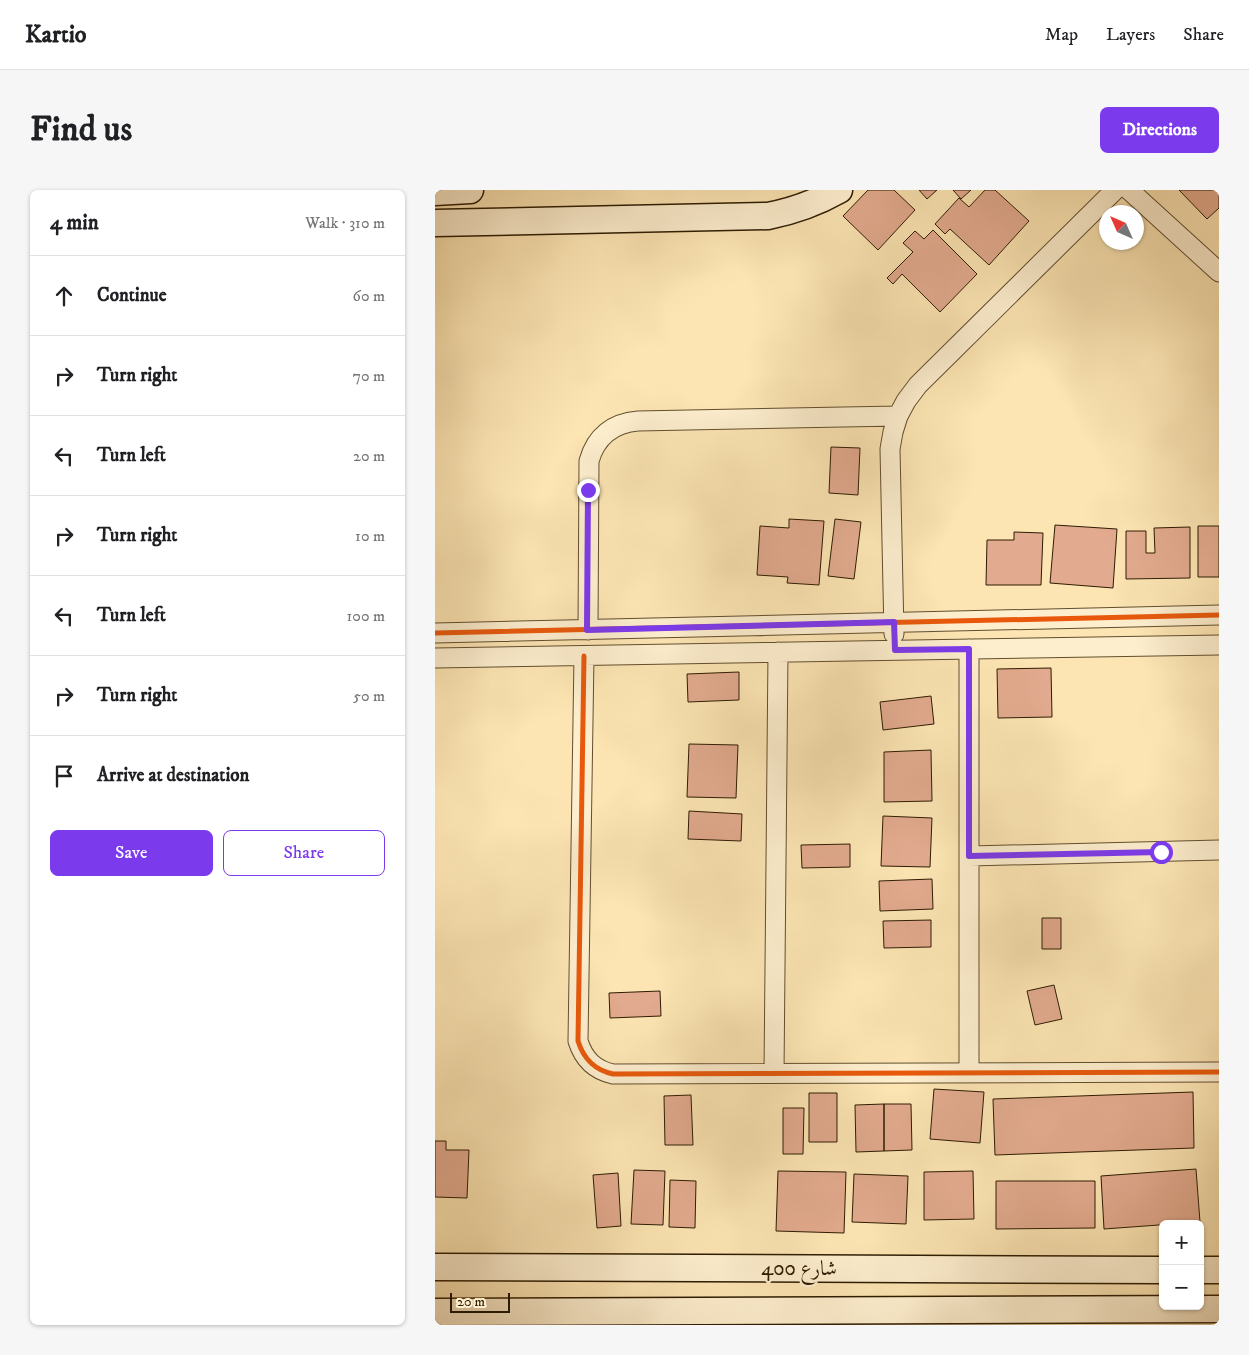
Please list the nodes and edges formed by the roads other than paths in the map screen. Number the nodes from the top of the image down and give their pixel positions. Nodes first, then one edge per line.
1 (470, 190) edge
2 (839, 190) edge
3 (1115, 190) edge
4 (1129, 190) edge
5 (435, 192) edge
6 (435, 223) edge
7 (1219, 272) edge
8 (898, 416) junction
9 (1219, 616) edge
10 (894, 622) junction
11 (587, 630) junction
12 (435, 633) edge
13 (1219, 645) edge
14 (969, 649) junction
15 (895, 650) junction
16 (778, 652) junction
17 (584, 656) junction
18 (435, 658) edge
19 (1219, 850) edge
20 (969, 856) junction
21 (1219, 1072) edge
22 (774, 1073) junction
23 (969, 1073) junction
24 (435, 1268) edge
25 (1159, 1270) edge
26 (1204, 1270) edge
27 (1219, 1270) edge
28 (1219, 1309) edge
29 (435, 1312) edge

1 - 5 street
2 - 6 street
3 - 8 street
4 - 7 street
8 - 10 street
8 - 11 street
9 - 10 street
10 - 11 street
10 - 15 street
11 - 12 street
13 - 14 street
14 - 15 street
14 - 20 street
15 - 16 street
16 - 17 street
16 - 22 street
17 - 18 street
17 - 22 street
19 - 20 street
20 - 23 street
21 - 23 street
22 - 23 street
24 - 25 street, شارع 400
26 - 27 street
28 - 29 street, شارع 400

